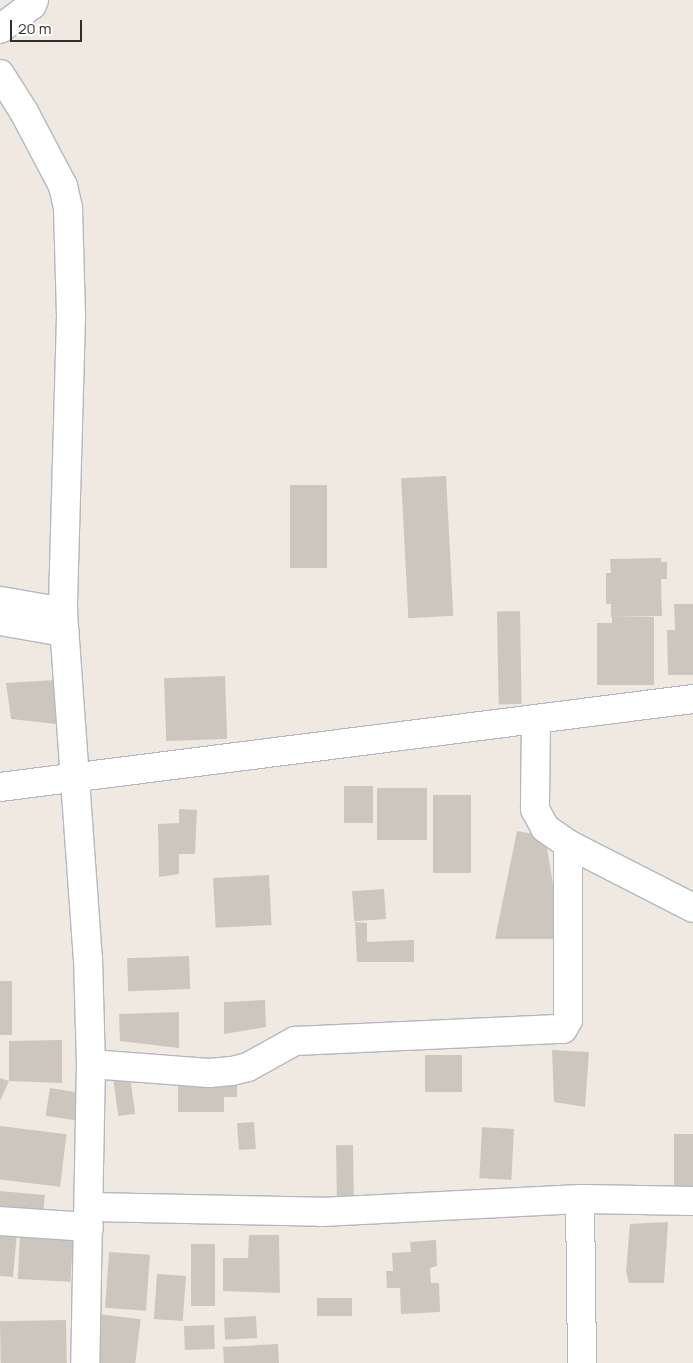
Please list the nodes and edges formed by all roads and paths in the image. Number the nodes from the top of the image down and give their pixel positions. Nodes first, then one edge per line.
1 (34, 0) edge
2 (0, 29) edge
3 (0, 74) edge
4 (0, 601) edge
5 (0, 621) edge
6 (63, 622) junction
7 (693, 699) edge
8 (536, 720) junction
9 (76, 779) junction
10 (0, 787) edge
11 (568, 844) junction
12 (693, 908) edge
13 (91, 1064) junction
14 (580, 1199) junction
15 (693, 1201) edge
16 (89, 1217) junction
17 (0, 1221) edge
18 (85, 1363) edge
19 (582, 1363) edge

1 - 2 street
3 - 6 street
4 - 6 street
5 - 6 street
6 - 9 street
7 - 8 street
8 - 9 street
8 - 11 street
9 - 10 street
9 - 13 street
11 - 12 street
11 - 13 street
13 - 16 street
14 - 15 street
14 - 16 street
14 - 19 street
16 - 17 street
16 - 18 street

